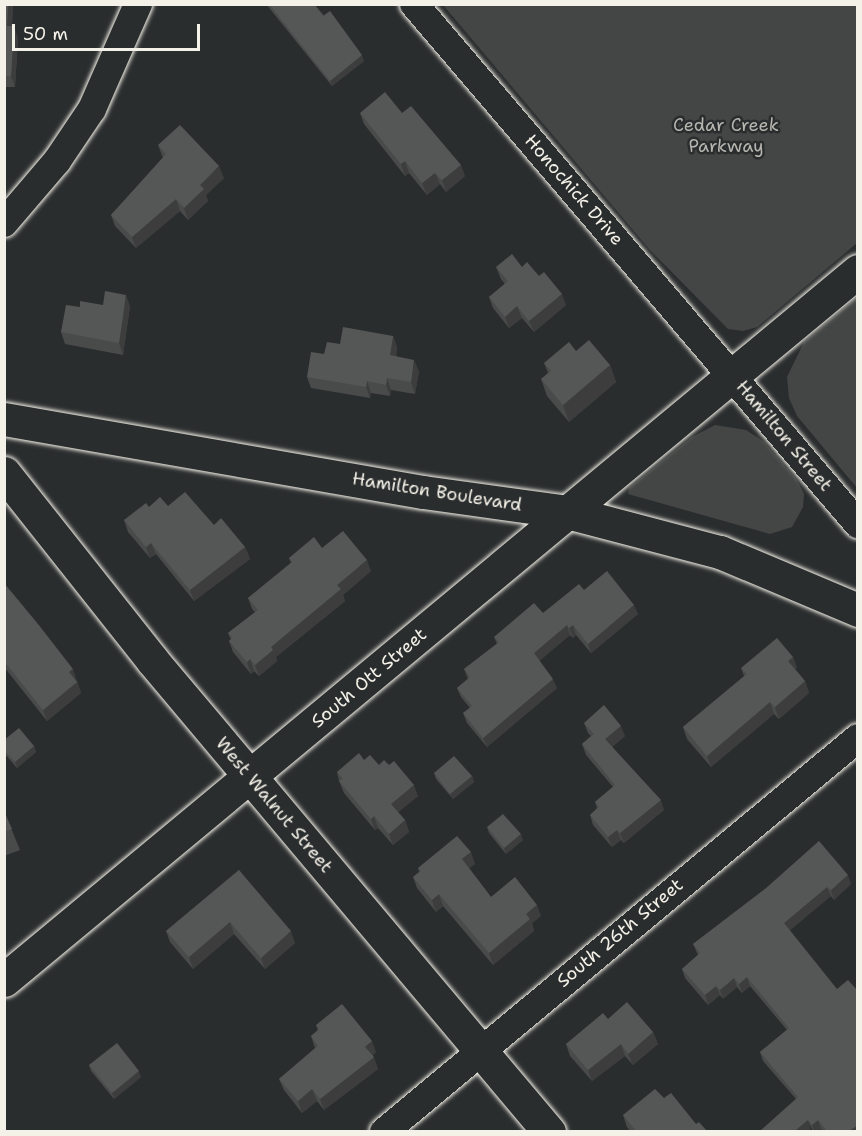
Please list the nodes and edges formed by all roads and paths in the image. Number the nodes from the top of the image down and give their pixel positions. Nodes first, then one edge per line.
1 (138, 4) edge
2 (414, 4) edge
3 (4, 223) edge
4 (858, 271) edge
5 (734, 375) junction
6 (4, 419) edge
7 (4, 473) edge
8 (567, 512) junction
9 (858, 524) edge
10 (858, 610) edge
11 (858, 738) edge
12 (251, 778) junction
13 (4, 980) edge
14 (481, 1050) junction
15 (384, 1131) edge
16 (549, 1131) edge

1 - 3 street
2 - 5 street, Honochick Drive
4 - 5 street, South Ott Street
5 - 8 street, South Ott Street
5 - 9 street, Hamilton Street
6 - 8 street, Hamilton Boulevard
7 - 12 street, West Walnut Street
8 - 10 street, Hamilton Boulevard
8 - 12 street, South Ott Street
11 - 14 street, South 26th Street
12 - 13 street, South Ott Street
12 - 14 street, West Walnut Street
14 - 15 street, South 26th Street
14 - 16 street, West Walnut Street

